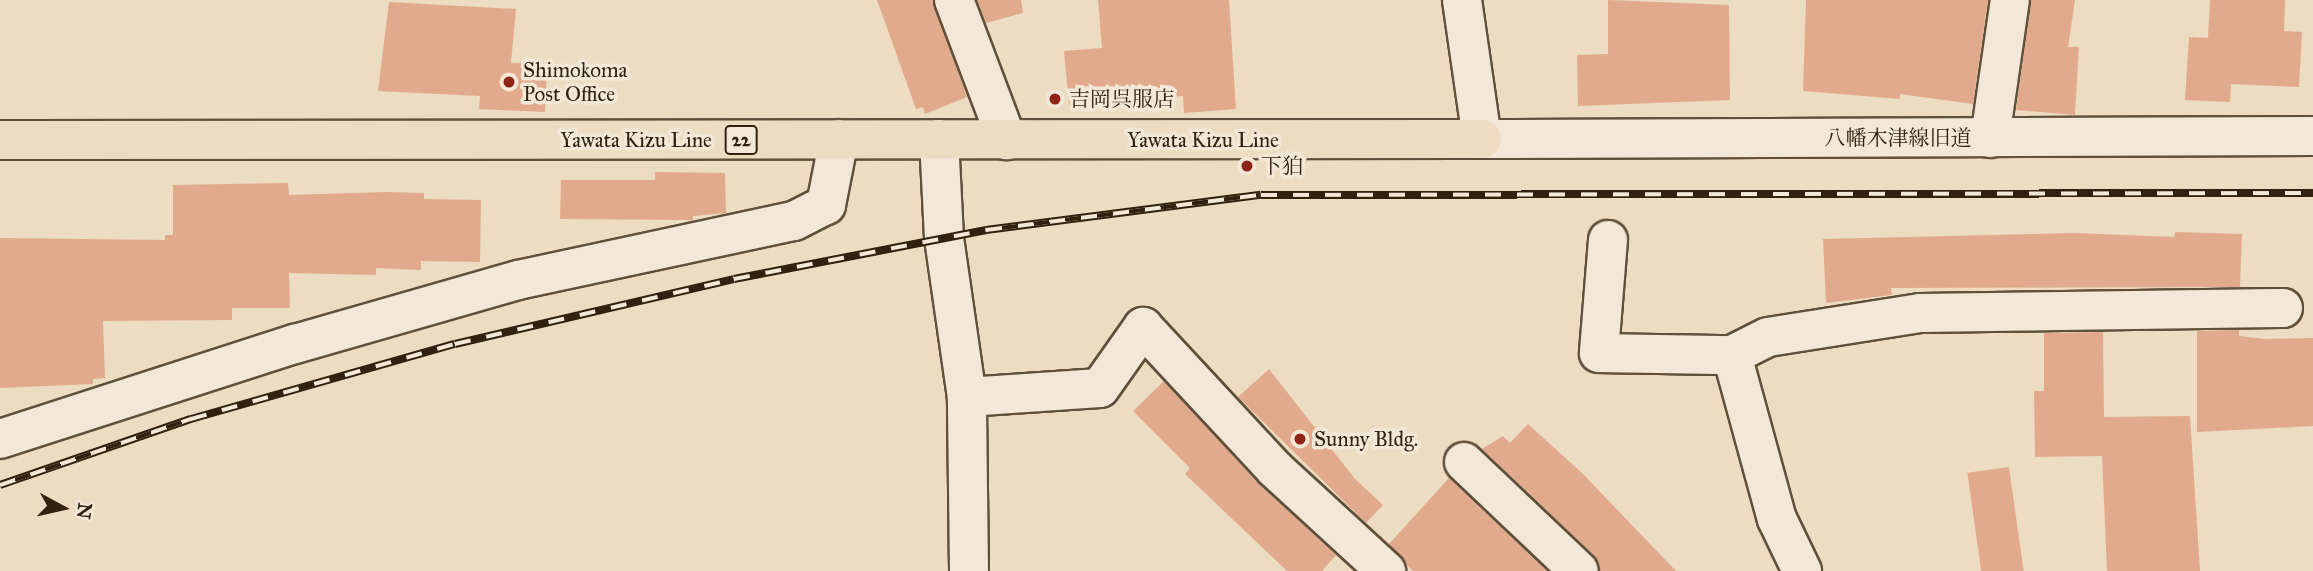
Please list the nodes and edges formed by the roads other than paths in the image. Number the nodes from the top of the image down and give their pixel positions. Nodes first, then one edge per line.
1 (954, 0) edge
2 (1462, 0) edge
3 (2010, 0) edge
4 (2313, 136) edge
5 (1990, 138) junction
6 (839, 139) junction
7 (939, 139) junction
8 (1482, 139) junction
9 (1007, 140) junction
10 (0, 141) edge
11 (1608, 240) dead end
12 (2283, 308) dead end
13 (1732, 355) junction
14 (967, 397) junction
15 (0, 439) edge
16 (1464, 462) dead end
17 (969, 571) edge
18 (1386, 571) edge
19 (1579, 571) edge
20 (1802, 571) edge

1 - 9 street
2 - 8 street
3 - 5 street
4 - 5 street, 八幡木津線旧道
5 - 8 street, 八幡木津線旧道
6 - 7 main road, Yawata Kizu Line / 22
6 - 10 main road, Yawata Kizu Line / 22
6 - 15 street
7 - 9 main road, Yawata Kizu Line / 22
7 - 14 street
8 - 9 main road, Yawata Kizu Line / 22
11 - 13 street
12 - 13 street
13 - 20 street
14 - 17 street
14 - 18 street
16 - 19 street

